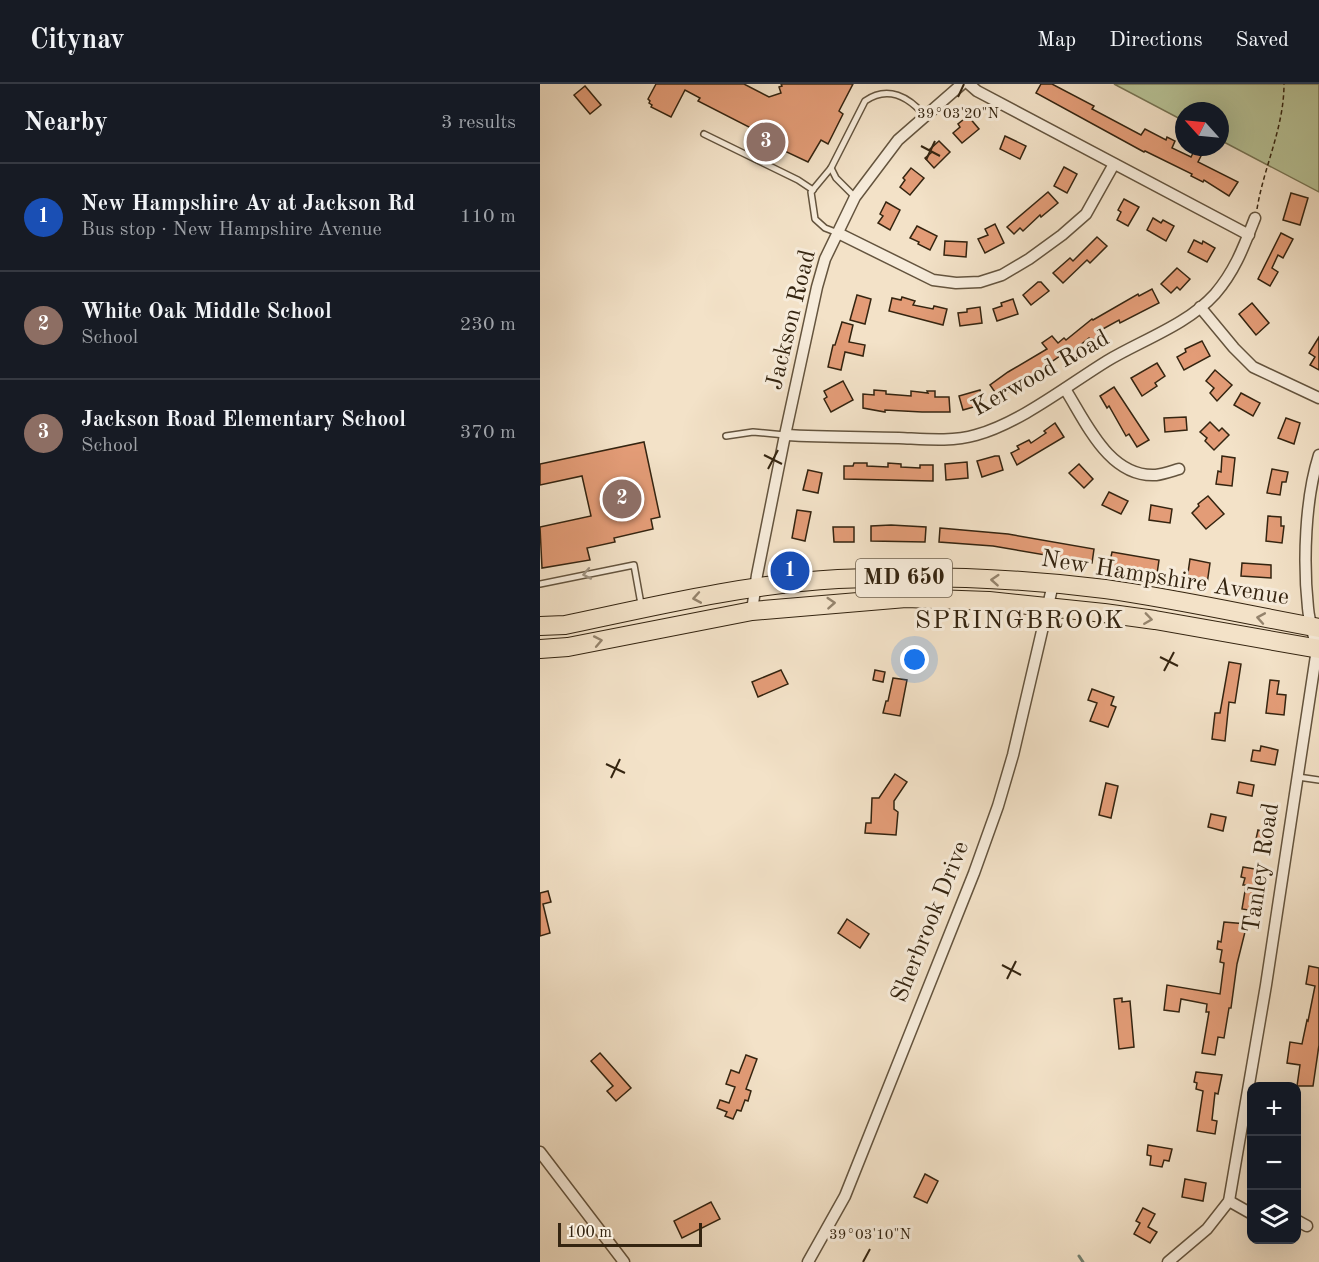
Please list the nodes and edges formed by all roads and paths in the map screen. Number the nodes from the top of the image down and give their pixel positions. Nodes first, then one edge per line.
1 (962, 84) edge
2 (969, 84) edge
3 (1284, 84) edge
4 (926, 116) junction
5 (704, 134) dead end
6 (1114, 165) junction
7 (831, 168) junction
8 (813, 190) junction
9 (855, 197) junction
10 (1255, 218) joint
11 (838, 233) junction
12 (1249, 235) junction
13 (1200, 307) junction
14 (1065, 388) junction
15 (1319, 398) edge
16 (785, 435) junction
17 (726, 436) dead end
18 (1319, 455) edge
19 (1179, 469) dead end
20 (540, 584) edge
21 (1053, 584) junction
22 (755, 588) junction
23 (1048, 607) junction
24 (642, 609) junction
25 (752, 610) junction
26 (540, 626) edge
27 (1315, 627) edge
28 (540, 649) edge
29 (1318, 649) edge
30 (1298, 777) junction
31 (1319, 780) edge
32 (540, 1152) edge
33 (1229, 1201) junction
34 (1247, 1212) edge
35 (1301, 1223) edge
36 (1307, 1226) dead end
37 (624, 1262) edge
38 (808, 1262) edge
39 (1168, 1262) edge

1 - 4 street, Jackson Road
2 - 6 street
3 - 10 path
4 - 7 lane
4 - 9 street, Jackson Road
5 - 8 lane
6 - 11 street
6 - 12 street
7 - 8 lane
7 - 9 lane
8 - 11 lane
9 - 11 street, Jackson Road
10 - 12 street, Kerwood Road
11 - 16 street, Jackson Road
12 - 13 street, Kerwood Road
13 - 14 street, Kerwood Road
13 - 15 street
14 - 16 street, Kerwood Road
14 - 19 street
16 - 17 lane
16 - 22 street, Jackson Road
18 - 27 street, Tanley Road
24 -> 20 lane
21 -> 22 main road, New Hampshire Avenue / MD 650
21 - 23 street, Sherbrook Drive
27 -> 21 main road, New Hampshire Avenue / MD 650
22 -> 24 main road, New Hampshire Avenue / MD 650
22 - 25 street, Jackson Road
25 -> 23 main road, New Hampshire Avenue / MD 650
23 -> 29 main road, New Hampshire Avenue / MD 650
23 - 38 street, Sherbrook Drive
24 - 26 main road, New Hampshire Avenue / MD 650
28 -> 25 main road, New Hampshire Avenue / MD 650
27 - 29 street, Tanley Road
29 - 30 street, Tanley Road
30 - 31 lane
30 - 33 street, Tanley Road
32 - 37 street
33 - 34 street
33 - 39 street, Tanley Road
35 - 36 street

